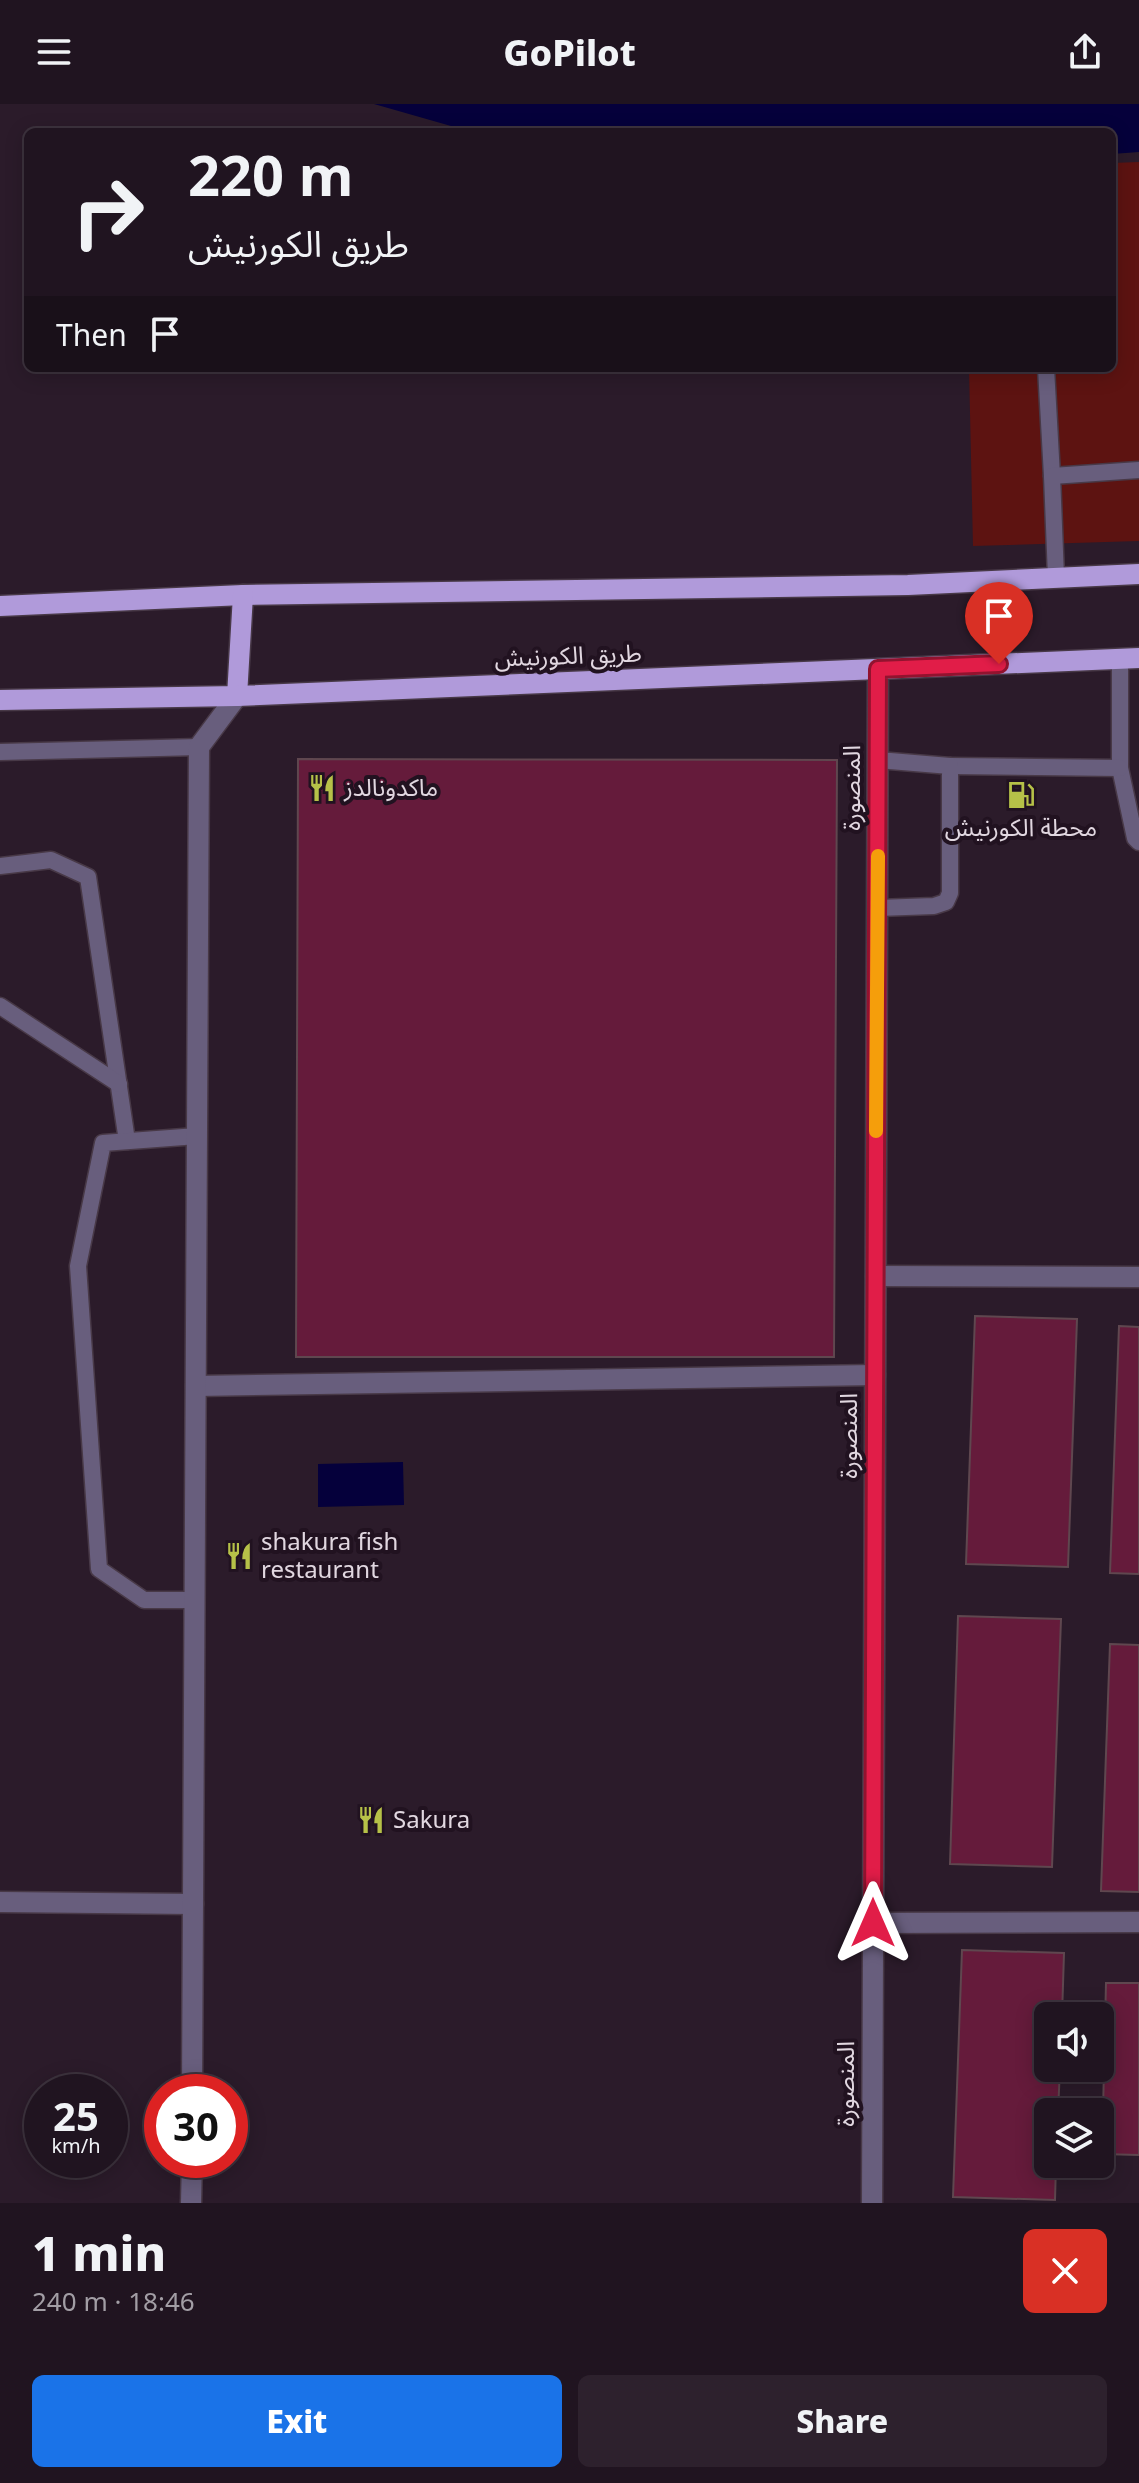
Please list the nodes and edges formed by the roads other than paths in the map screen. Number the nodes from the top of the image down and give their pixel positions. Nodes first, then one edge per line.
1 (1046, 372) edge
2 (1139, 470) edge
3 (1052, 476) junction
4 (1139, 574) edge
5 (1056, 577) junction
6 (243, 595) junction
7 (0, 606) edge
8 (1130, 659) edge
9 (878, 669) junction
10 (237, 696) junction
11 (0, 700) edge
12 (199, 747) junction
13 (0, 752) edge
14 (878, 760) junction
15 (950, 766) junction
16 (1120, 768) junction
17 (1139, 842) edge
18 (0, 866) edge
19 (878, 908) junction
20 (0, 1006) edge
21 (119, 1084) junction
22 (197, 1136) junction
23 (127, 1141) junction
24 (876, 1276) junction
25 (1139, 1277) edge
26 (875, 1375) junction
27 (196, 1386) junction
28 (194, 1600) junction
29 (0, 1902) edge
30 (193, 1904) junction
31 (1139, 1922) edge
32 (873, 1923) junction
33 (192, 2074) edge
34 (192, 2178) edge
35 (191, 2203) edge
36 (872, 2203) edge

1 - 3 lane
2 - 3 lane
3 - 5 lane
4 - 5 main road
5 - 6 main road
6 - 7 main road
6 - 10 main road
8 - 9 main road, طريق الكورنيش
8 - 16 lane
9 - 10 main road, طريق الكورنيش
9 - 14 street, المنصورة
10 - 11 main road, طريق الكورنيش
10 - 12 street
12 - 13 lane
12 - 22 street
14 - 15 lane
14 - 19 street, المنصورة
15 - 16 lane
15 - 19 lane
16 - 17 lane
18 - 21 lane
19 - 24 street, المنصورة
20 - 21 lane
21 - 23 lane
22 - 23 lane
22 - 27 street
23 - 28 lane
24 - 25 street
24 - 26 street, المنصورة
26 - 27 street
26 - 32 street, المنصورة
27 - 28 street
28 - 30 street
29 - 30 street
30 - 33 street
31 - 32 street
32 - 36 street, المنصورة
34 - 35 street

